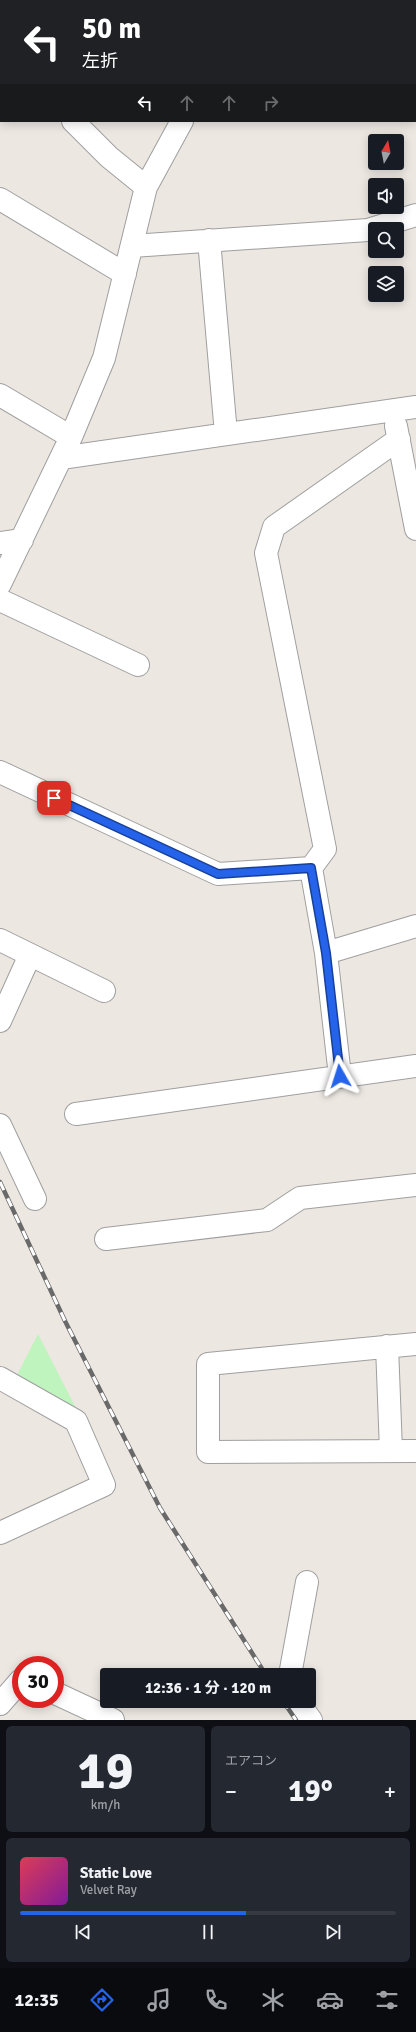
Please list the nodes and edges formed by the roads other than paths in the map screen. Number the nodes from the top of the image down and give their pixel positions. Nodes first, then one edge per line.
1 (74, 122) edge
2 (181, 122) edge
3 (146, 187) junction
4 (0, 199) edge
5 (416, 215) edge
6 (209, 240) junction
7 (132, 246) junction
8 (125, 274) junction
9 (0, 395) edge
10 (416, 407) edge
11 (392, 412) junction
12 (226, 434) junction
13 (71, 437) junction
14 (399, 439) junction
15 (61, 458) junction
16 (416, 529) edge
17 (22, 540) junction
18 (0, 543) edge
19 (0, 584) edge
20 (0, 600) edge
21 (138, 666) dead end
22 (0, 772) edge
23 (311, 868) junction
24 (416, 926) edge
25 (0, 940) edge
26 (326, 953) junction
27 (30, 956) junction
28 (104, 991) dead end
29 (0, 1021) edge
30 (416, 1066) edge
31 (340, 1076) junction
32 (76, 1114) dead end
33 (0, 1125) edge
34 (416, 1185) edge
35 (35, 1199) dead end
36 (106, 1239) dead end
37 (416, 1344) edge
38 (387, 1346) junction
39 (0, 1378) edge
40 (391, 1451) junction
41 (416, 1451) edge
42 (0, 1533) edge
43 (306, 1582) dead end
44 (291, 1668) edge
45 (12, 1690) edge
46 (64, 1697) edge
47 (0, 1704) edge
48 (302, 1708) edge
49 (113, 1720) edge
50 (311, 1720) edge

1 - 3 street
2 - 3 street
3 - 7 street
4 - 8 street
5 - 6 street
6 - 7 street
6 - 12 street
7 - 8 street
8 - 13 street
9 - 13 street
10 - 11 street
11 - 12 street
11 - 14 street
12 - 15 street
13 - 15 street
14 - 16 street
14 - 23 street
15 - 17 street
17 - 18 street
17 - 19 street
20 - 21 street
22 - 23 street
23 - 26 street
24 - 26 street
25 - 27 street
26 - 31 street
27 - 28 street
27 - 29 street
30 - 31 street
31 - 32 street
33 - 35 street
34 - 36 street
37 - 38 street
38 - 40 street
38 - 40 street
39 - 42 street
40 - 41 street
43 - 44 street
45 - 47 street
46 - 49 street
48 - 50 street

